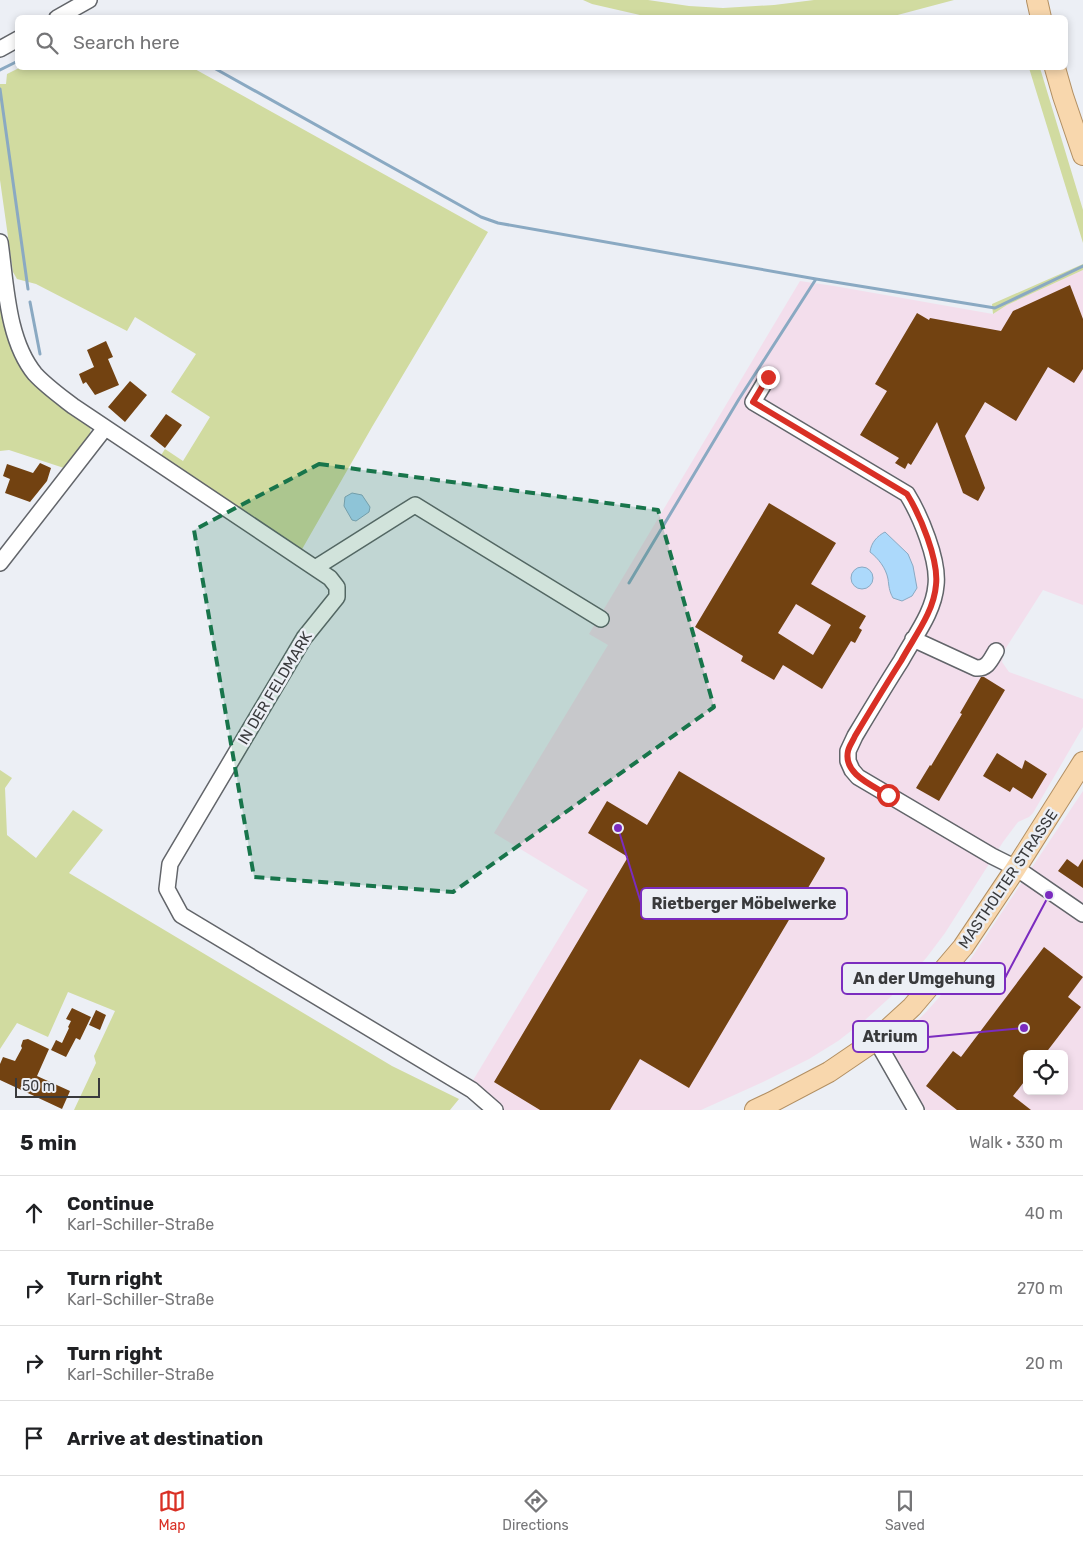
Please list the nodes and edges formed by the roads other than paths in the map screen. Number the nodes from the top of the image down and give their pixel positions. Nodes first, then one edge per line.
1 (89, 0) edge
2 (1037, 0) edge
3 (62, 15) edge
4 (1040, 15) edge
5 (15, 41) edge
6 (0, 49) edge
7 (1056, 70) edge
8 (1083, 155) edge
9 (0, 242) edge
10 (768, 377) dead end
11 (105, 428) junction
12 (0, 563) edge
13 (315, 568) junction
14 (601, 618) dead end
15 (914, 639) junction
16 (996, 651) dead end
17 (1083, 762) edge
18 (1016, 868) junction
19 (1083, 914) edge
20 (876, 1040) junction
21 (495, 1110) edge
22 (755, 1110) edge
23 (916, 1110) edge

1 - 3 street
2 - 4 main road
5 - 6 street
7 - 8 main road
9 - 11 street, IN DER FELDMARK
10 - 15 street
11 - 12 street
11 - 13 street, IN DER FELDMARK
13 - 14 street
13 - 21 street, IN DER FELDMARK
15 - 16 street
15 - 18 street
17 - 18 main road, MASTHOLTER STRASSE
18 - 19 street
18 - 20 main road, MASTHOLTER STRASSE
20 - 22 main road, MASTHOLTER STRASSE
20 - 23 street

